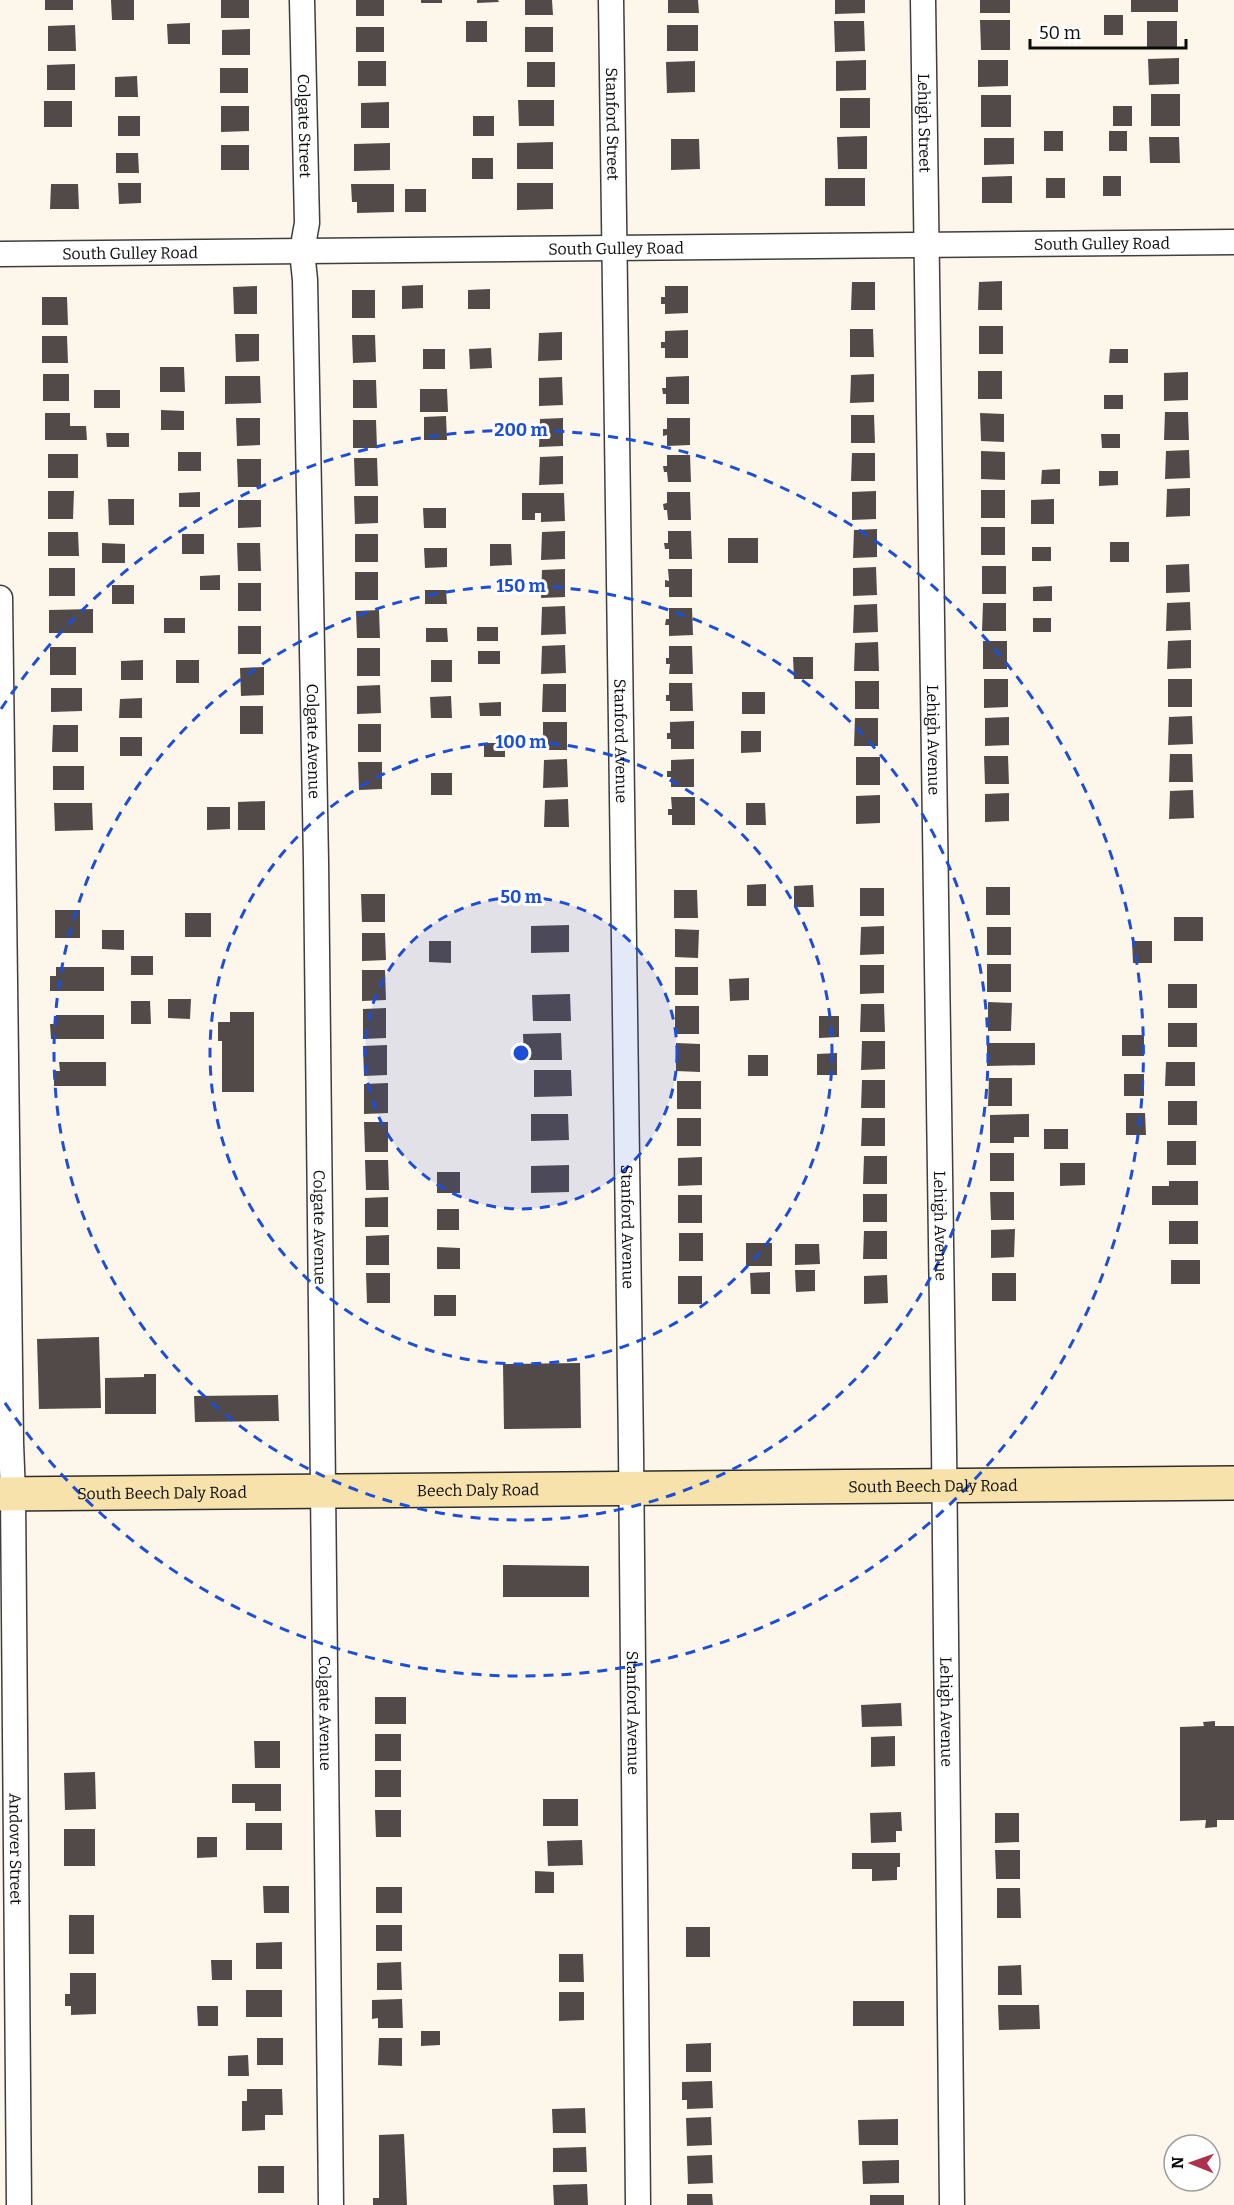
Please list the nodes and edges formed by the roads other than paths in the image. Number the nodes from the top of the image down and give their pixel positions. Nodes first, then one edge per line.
1 (302, 0) edge
2 (611, 0) edge
3 (923, 0) edge
4 (1234, 242) edge
5 (926, 245) junction
6 (615, 248) junction
7 (302, 251) junction
8 (0, 254) edge
9 (0, 598) edge
10 (1234, 1483) edge
11 (944, 1485) junction
12 (631, 1488) junction
13 (324, 1491) junction
14 (7, 1494) edge
15 (20, 2205) edge
16 (331, 2205) edge
17 (638, 2205) edge
18 (952, 2205) edge

1 - 7 street, Colgate Street
2 - 6 street, Stanford Street
3 - 5 street, Lehigh Street
4 - 5 street, South Gulley Road
5 - 6 street, South Gulley Road
5 - 11 street, Lehigh Avenue
6 - 7 street, South Gulley Road
6 - 12 street, Stanford Avenue
7 - 8 street, South Gulley Road
7 - 13 street, Colgate Avenue
9 - 14 street, Andover Street
10 - 11 main road, South Beech Daly Road
11 - 12 main road, South Beech Daly Road
11 - 18 street, Lehigh Avenue
12 - 13 main road, Beech Daly Road
12 - 17 street, Stanford Avenue
13 - 14 main road, South Beech Daly Road
13 - 16 street, Colgate Avenue
14 - 15 street, Andover Street

